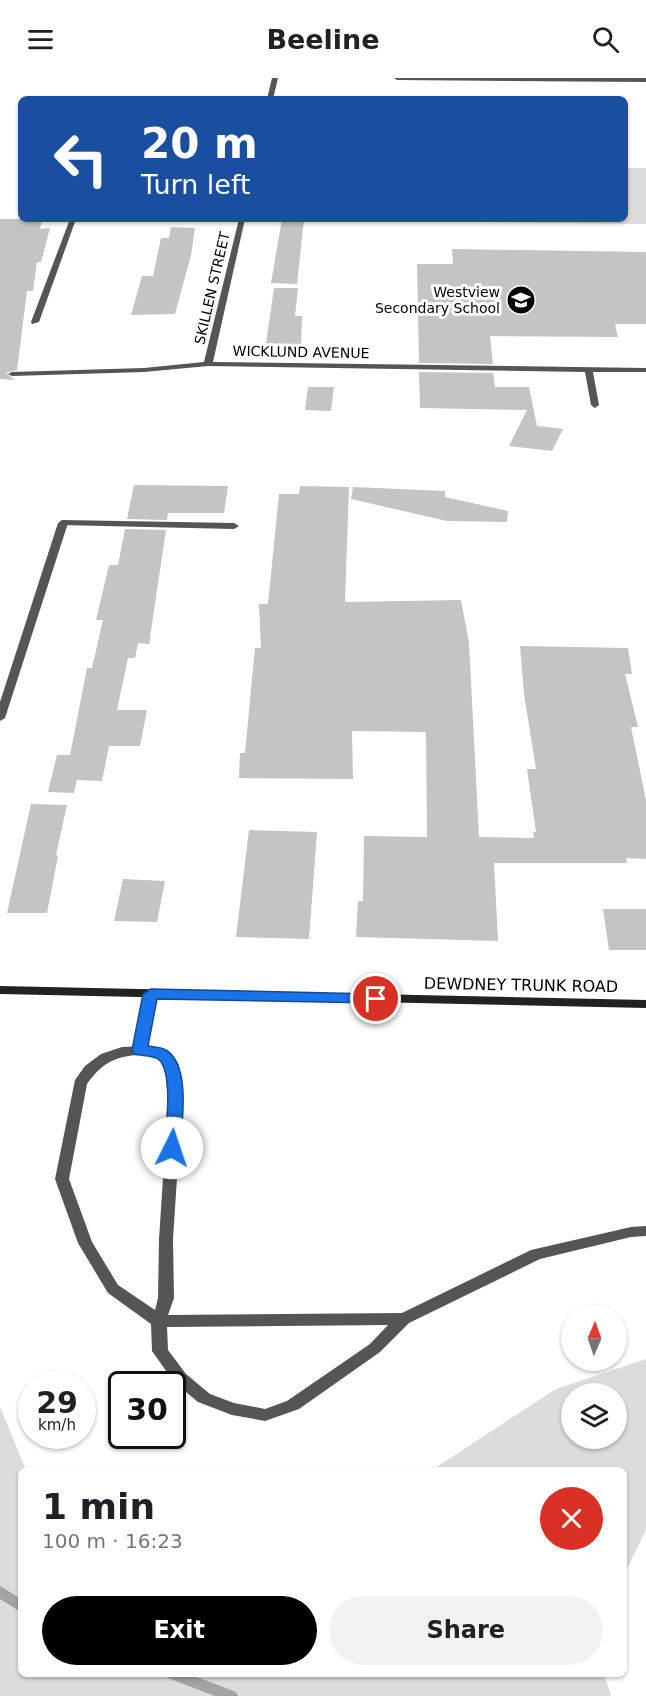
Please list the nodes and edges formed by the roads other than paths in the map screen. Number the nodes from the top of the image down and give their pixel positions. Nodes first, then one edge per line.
1 (275, 78) edge
2 (397, 78) edge
3 (646, 80) edge
4 (271, 96) edge
5 (72, 222) edge
6 (241, 222) edge
7 (35, 322) dead end
8 (208, 364) junction
9 (589, 370) junction
10 (646, 370) edge
11 (12, 374) dead end
12 (595, 405) dead end
13 (234, 526) dead end
14 (0, 718) edge
15 (0, 990) edge
16 (151, 994) junction
17 (646, 1004) edge
18 (140, 1050) junction
19 (646, 1231) edge
20 (404, 1319) junction
21 (159, 1321) junction

1 - 4 street
2 - 3 street
5 - 7 street
6 - 8 street, SKILLEN STREET
8 - 9 street, WICKLUND AVENUE
8 - 11 street, WICKLUND AVENUE
9 - 10 street, WICKLUND AVENUE
9 - 12 street
13 - 14 street
15 - 16 main road, DEWDNEY TRUNK ROAD
16 - 17 main road, DEWDNEY TRUNK ROAD
16 - 18 street
18 - 21 street
18 - 21 street
19 - 20 street
20 - 21 street
20 - 21 street

